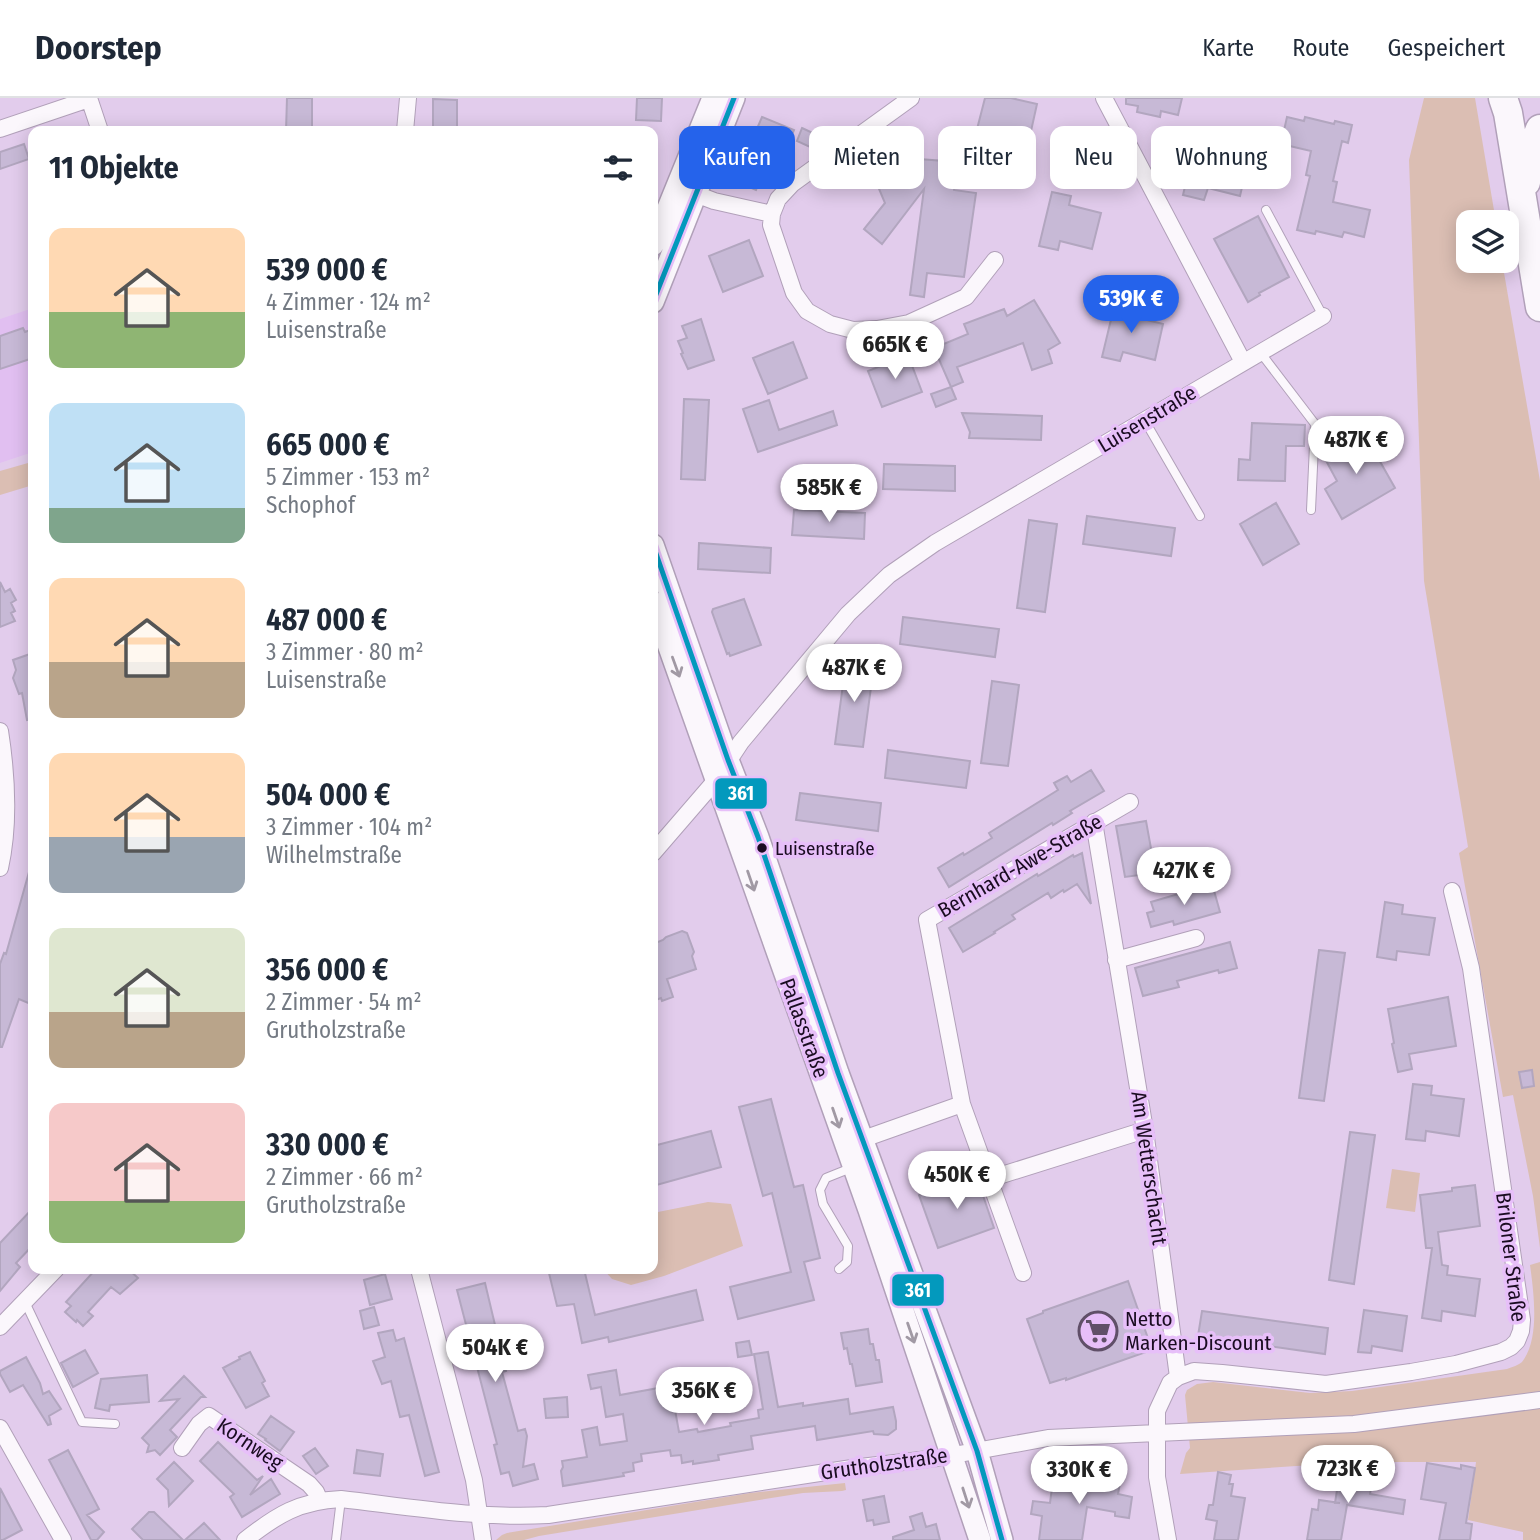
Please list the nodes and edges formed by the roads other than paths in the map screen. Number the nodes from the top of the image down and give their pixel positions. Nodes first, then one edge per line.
1 (89, 98) edge
2 (408, 98) edge
3 (713, 98) edge
4 (734, 98) edge
5 (911, 98) edge
6 (1104, 98) edge
7 (1503, 98) edge
8 (98, 126) edge
9 (405, 126) edge
10 (0, 129) edge
11 (1540, 129) edge
12 (686, 190) junction
13 (1522, 202) junction
14 (1266, 210) dead end
15 (772, 214) junction
16 (658, 237) edge
17 (995, 260) dead end
18 (658, 285) edge
19 (1540, 307) edge
20 (1323, 316) joint
21 (1260, 352) junction
22 (1243, 362) junction
23 (1145, 421) junction
24 (1311, 510) dead end
25 (1200, 516) dead end
26 (658, 559) edge
27 (658, 616) edge
28 (0, 731) edge
29 (728, 760) junction
30 (716, 780) junction
31 (1130, 802) dead end
32 (1094, 822) junction
33 (658, 847) edge
34 (0, 867) edge
35 (1452, 891) dead end
36 (1196, 938) dead end
37 (1116, 960) junction
38 (962, 1104) junction
39 (1145, 1130) junction
40 (854, 1142) junction
41 (853, 1168) junction
42 (989, 1179) junction
43 (839, 1269) dead end
44 (1023, 1273) dead end
45 (51, 1274) edge
46 (420, 1274) edge
47 (25, 1302) junction
48 (0, 1327) edge
49 (1178, 1377) junction
50 (1540, 1400) edge
51 (115, 1424) dead end
52 (0, 1428) edge
53 (1156, 1434) junction
54 (182, 1448) dead end
55 (977, 1451) junction
56 (952, 1455) junction
57 (341, 1499) junction
58 (320, 1501) junction
59 (480, 1514) junction
60 (63, 1540) edge
61 (245, 1540) edge
62 (336, 1540) edge
63 (483, 1540) edge
64 (980, 1540) edge
65 (1002, 1540) edge
66 (1168, 1540) edge

1 - 8 street
1 - 10 street
2 - 9 street
3 - 12 main road
4 - 12 main road
5 - 15 street
6 - 22 street
7 - 13 highway
11 - 13 highway
12 - 15 street
12 - 16 main road
12 - 18 main road
13 - 19 highway
14 - 20 lane
15 - 17 street
20 - 21 street, Luisenstraße
21 - 22 street, Luisenstraße
21 - 24 lane
22 - 23 street, Luisenstraße
23 - 25 lane
23 - 29 street, Luisenstraße
26 - 29 main road, Pallasstraße
27 -> 30 main road, Pallasstraße
28 - 34 street
29 - 30 street, Luisenstraße
29 - 40 main road, Pallasstraße
30 - 33 street, Luisenstraße
30 -> 40 main road, Pallasstraße
31 - 32 street, Bernhard-Awe-Straße
32 - 37 street, Am Wetterschacht
32 - 38 street, Bernhard-Awe-Straße
35 - 49 street, Briloner Straße
36 - 37 street
37 - 39 street, Am Wetterschacht
38 - 40 street
38 - 42 street, Bernhard-Awe-Straße
39 - 42 street
39 - 49 street, Am Wetterschacht
40 - 41 main road, Pallasstraße
40 - 55 main road, Pallasstraße
41 - 43 lane
41 -> 56 main road, Pallasstraße
42 - 44 street, Bernhard-Awe-Straße
45 - 47 street
46 - 59 street
47 - 48 street
47 - 51 lane
49 - 53 street
50 - 53 street, Grutholzstraße
52 - 60 street
53 - 55 street, Grutholzstraße
53 - 66 street
54 - 58 street, Kornweg
55 - 56 street, Grutholzstraße
55 - 65 main road, Pallasstraße
56 - 59 street, Grutholzstraße
56 -> 64 main road, Pallasstraße
57 - 58 street, Grutholzstraße
57 - 59 street, Grutholzstraße
57 - 62 lane
58 - 61 street, Grutholzstraße
59 - 63 street

